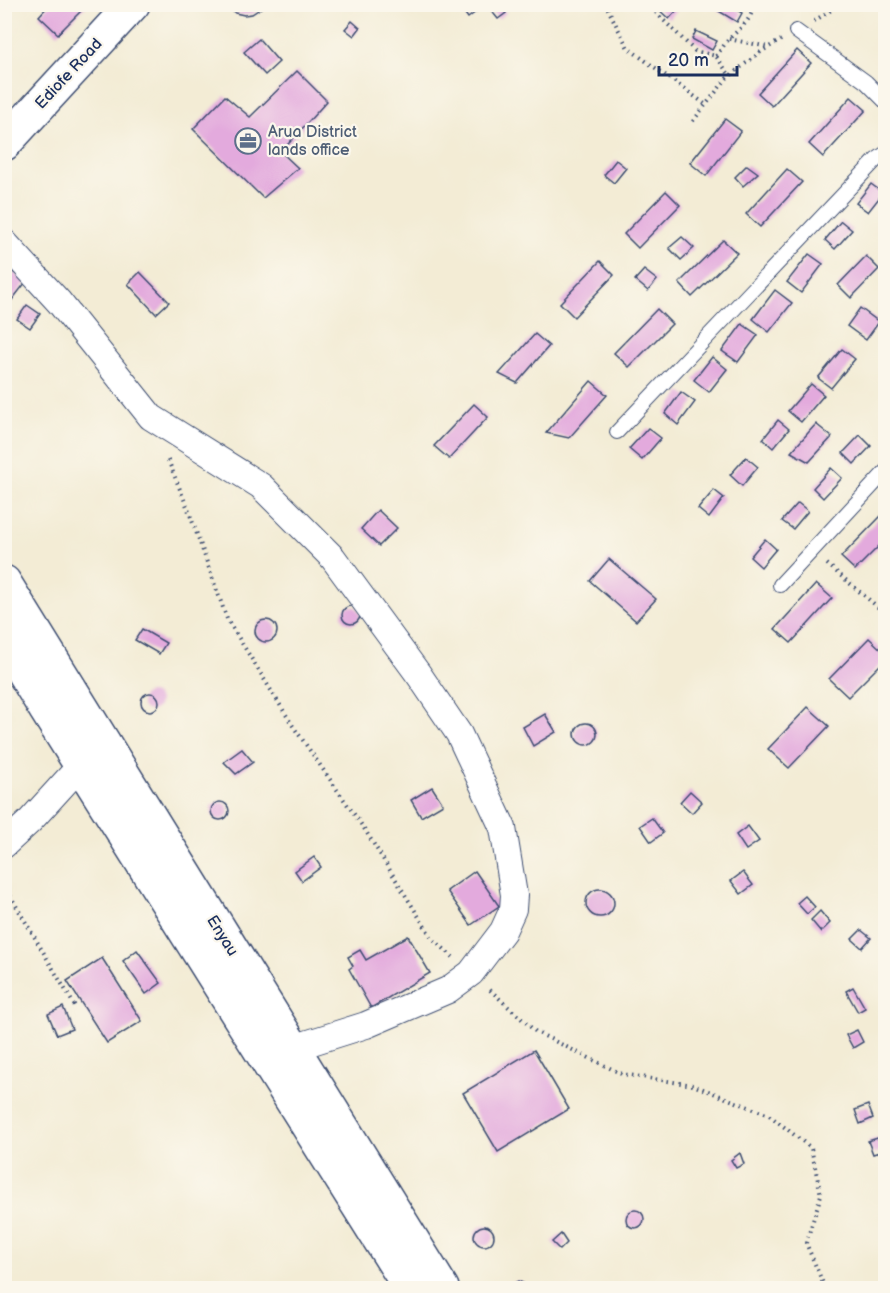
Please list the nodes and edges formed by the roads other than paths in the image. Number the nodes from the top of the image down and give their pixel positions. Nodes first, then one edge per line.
1 (133, 4) edge
2 (796, 31) road end
3 (885, 102) edge
4 (4, 144) edge
5 (885, 153) edge
6 (4, 242) edge
7 (617, 432) dead end
8 (885, 471) edge
9 (4, 582) edge
10 (780, 585) dead end
11 (4, 641) edge
12 (81, 765) junction
13 (4, 845) edge
14 (279, 1053) junction
15 (410, 1288) edge
16 (442, 1288) edge

1 - 4 street, Ediofe Road
2 - 3 lane
5 - 7 lane
6 - 14 street
8 - 10 lane
9 - 14 street, Enyau
11 - 12 street, Enyau
12 - 13 street
12 - 14 street, Enyau
14 - 15 street, Enyau
14 - 16 street, Enyau

